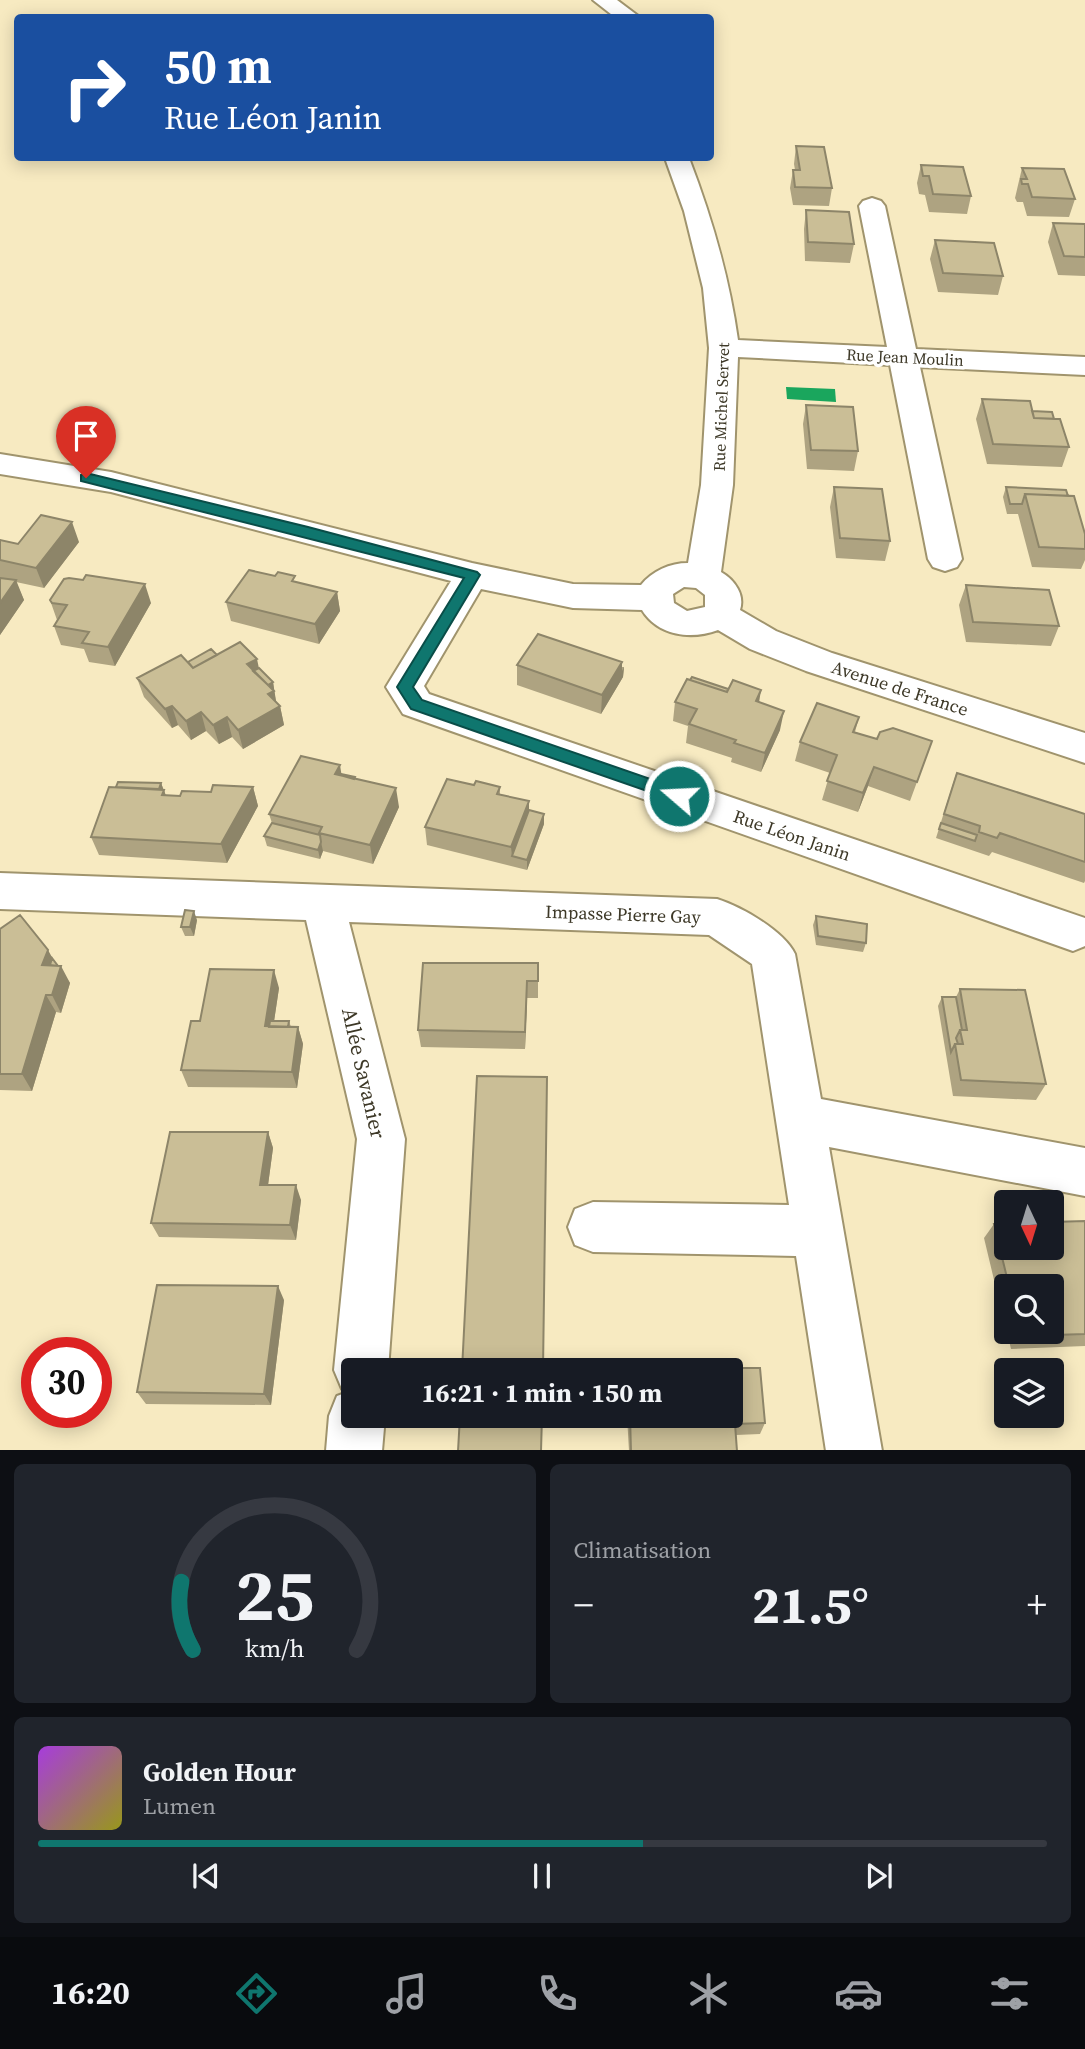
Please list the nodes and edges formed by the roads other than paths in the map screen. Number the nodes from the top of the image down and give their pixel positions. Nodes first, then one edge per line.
1 (603, 0) edge
2 (625, 14) edge
3 (678, 161) edge
4 (872, 206) dead end
5 (724, 348) junction
6 (904, 356) junction
7 (1085, 366) edge
8 (0, 464) edge
9 (945, 559) dead end
10 (472, 575) junction
11 (703, 577) junction
12 (653, 598) junction
13 (720, 615) junction
14 (1085, 748) edge
15 (0, 891) edge
16 (323, 903) junction
17 (1073, 932) dead end
18 (799, 1118) junction
19 (1085, 1172) edge
20 (593, 1227) dead end
21 (817, 1231) junction
22 (362, 1358) edge
23 (356, 1428) edge
24 (354, 1450) edge
25 (854, 1450) edge

1 - 2 street
3 - 5 street, Rue Michel Servet
4 - 6 street
5 - 6 street, Rue Jean Moulin
5 - 11 street, Rue Michel Servet
6 - 7 street, Rue Jean Moulin
6 - 9 street
8 - 10 street
10 - 12 street
10 - 17 street, Rue Léon Janin
11 - 12 street
11 - 13 street
12 - 13 street
13 - 14 street, Avenue de France
15 - 16 street, Impasse Pierre Gay
16 - 18 street, Impasse Pierre Gay
16 - 22 street, Allée Savanier
18 - 19 street
18 - 21 street, Impasse Pierre Gay
20 - 21 street
21 - 25 street, Impasse Pierre Gay
23 - 24 street

